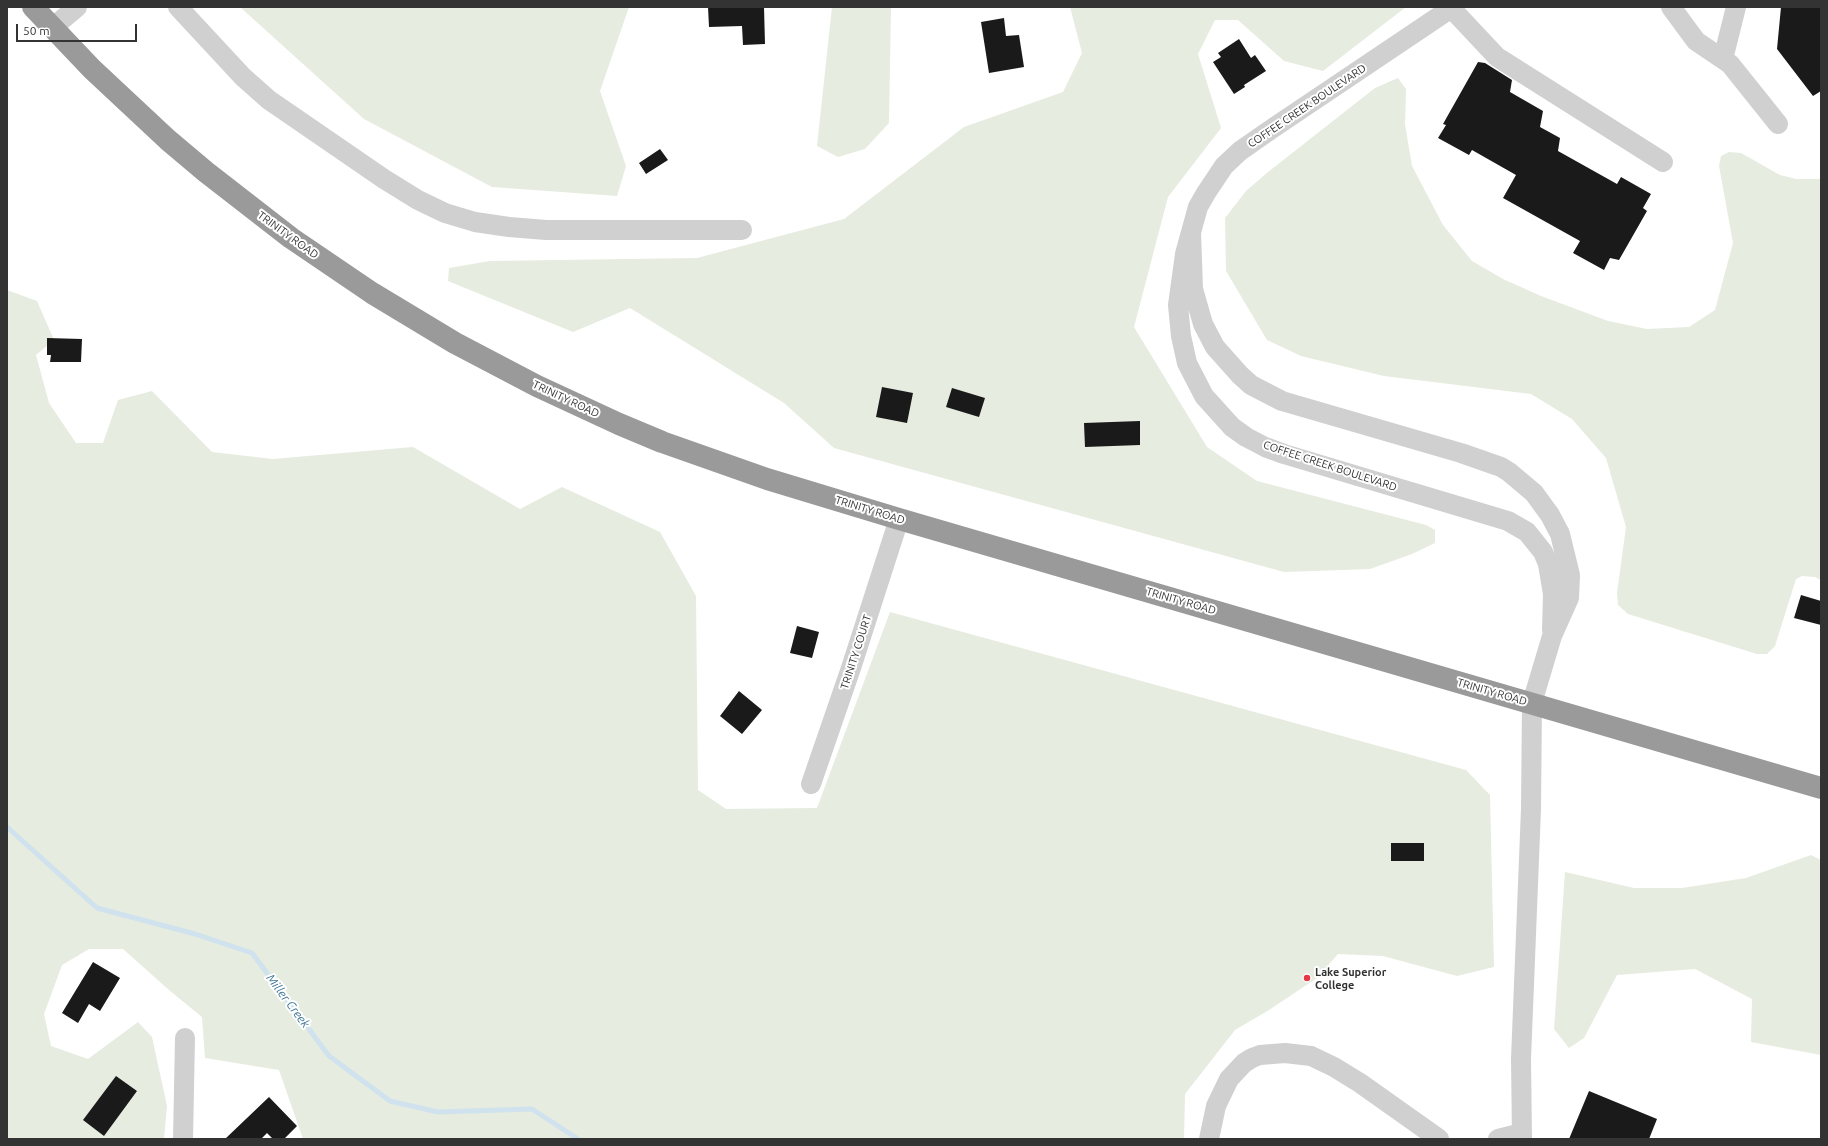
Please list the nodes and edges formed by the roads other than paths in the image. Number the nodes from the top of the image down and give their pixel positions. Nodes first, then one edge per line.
1 (33, 7) edge
2 (77, 7) edge
3 (178, 7) edge
4 (1671, 7) edge
5 (1736, 7) edge
6 (1452, 8) edge
7 (52, 28) junction
8 (1723, 58) junction
9 (1778, 124) dead end
10 (1663, 162) dead end
11 (742, 230) dead end
12 (1191, 232) junction
13 (899, 519) junction
14 (1552, 636) junction
15 (1532, 703) junction
16 (811, 784) dead end
17 (1821, 788) edge
18 (185, 1038) dead end
19 (1522, 1136) edge
20 (183, 1139) edge
21 (1209, 1139) edge
22 (1440, 1139) edge
23 (1498, 1139) edge

1 - 7 highway, TRINITY ROAD
2 - 7 street
3 - 11 street
4 - 8 street
5 - 8 street
6 - 10 street
6 - 12 street, COFFEE CREEK BOULEVARD
7 - 13 highway, TRINITY ROAD
8 - 9 street
12 - 14 street, COFFEE CREEK BOULEVARD
12 - 14 street, COFFEE CREEK BOULEVARD
13 - 15 highway, TRINITY ROAD
13 - 16 street, TRINITY COURT
14 - 15 street, COFFEE CREEK BOULEVARD
15 - 17 highway, TRINITY ROAD
15 - 19 street, COFFEE CREEK BOULEVARD
18 - 20 street
19 - 23 street
21 - 22 street

